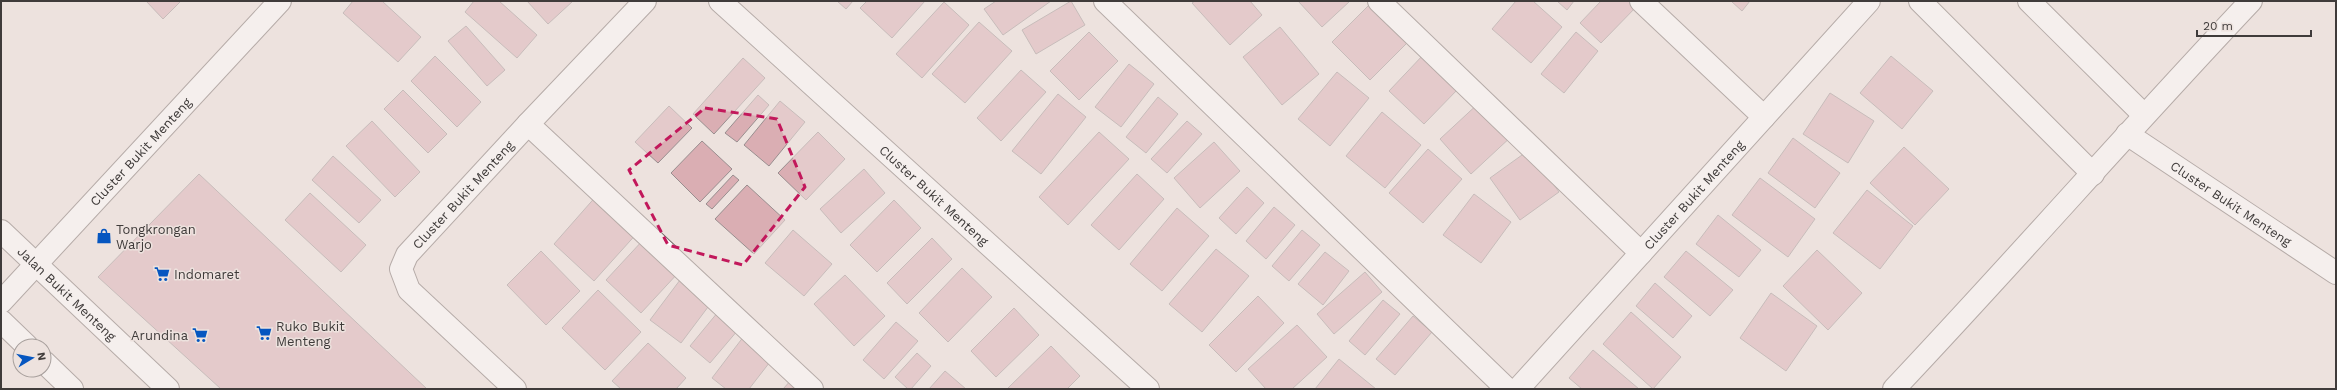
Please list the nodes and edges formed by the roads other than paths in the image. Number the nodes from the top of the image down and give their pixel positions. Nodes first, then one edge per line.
1 (280, 1) edge
2 (645, 1) edge
3 (720, 1) edge
4 (1105, 1) edge
5 (1379, 1) edge
6 (1641, 1) edge
7 (1869, 1) edge
8 (1920, 1) edge
9 (2029, 1) edge
10 (2251, 1) edge
11 (2144, 115) junction
12 (1764, 117) junction
13 (528, 124) junction
14 (2127, 134) junction
15 (2093, 174) junction
16 (1, 231) edge
17 (1641, 253) junction
18 (35, 263) junction
19 (2336, 273) edge
20 (1, 302) edge
21 (1, 321) edge
22 (19, 338) edge
23 (52, 370) edge
24 (72, 389) edge
25 (168, 389) edge
26 (515, 389) edge
27 (812, 389) edge
28 (1148, 389) edge
29 (1507, 389) edge
30 (1518, 389) edge
31 (1894, 389) edge

1 - 18 street, Cluster Bukit Menteng
2 - 13 street, Cluster Bukit Menteng
3 - 28 street, Cluster Bukit Menteng
4 - 29 street
5 - 17 street
6 - 12 street
7 - 12 street, Cluster Bukit Menteng
8 - 15 street
9 - 11 street
10 - 11 street
11 - 14 street
12 - 17 street, Cluster Bukit Menteng
13 - 26 street, Cluster Bukit Menteng
13 - 27 street
14 - 15 street
14 - 19 street, Cluster Bukit Menteng
15 - 31 street
16 - 18 street, Jalan Bukit Menteng
17 - 30 street, Cluster Bukit Menteng
18 - 20 street, Cluster Bukit Menteng
18 - 25 street, Jalan Bukit Menteng
21 - 22 street
23 - 24 street

